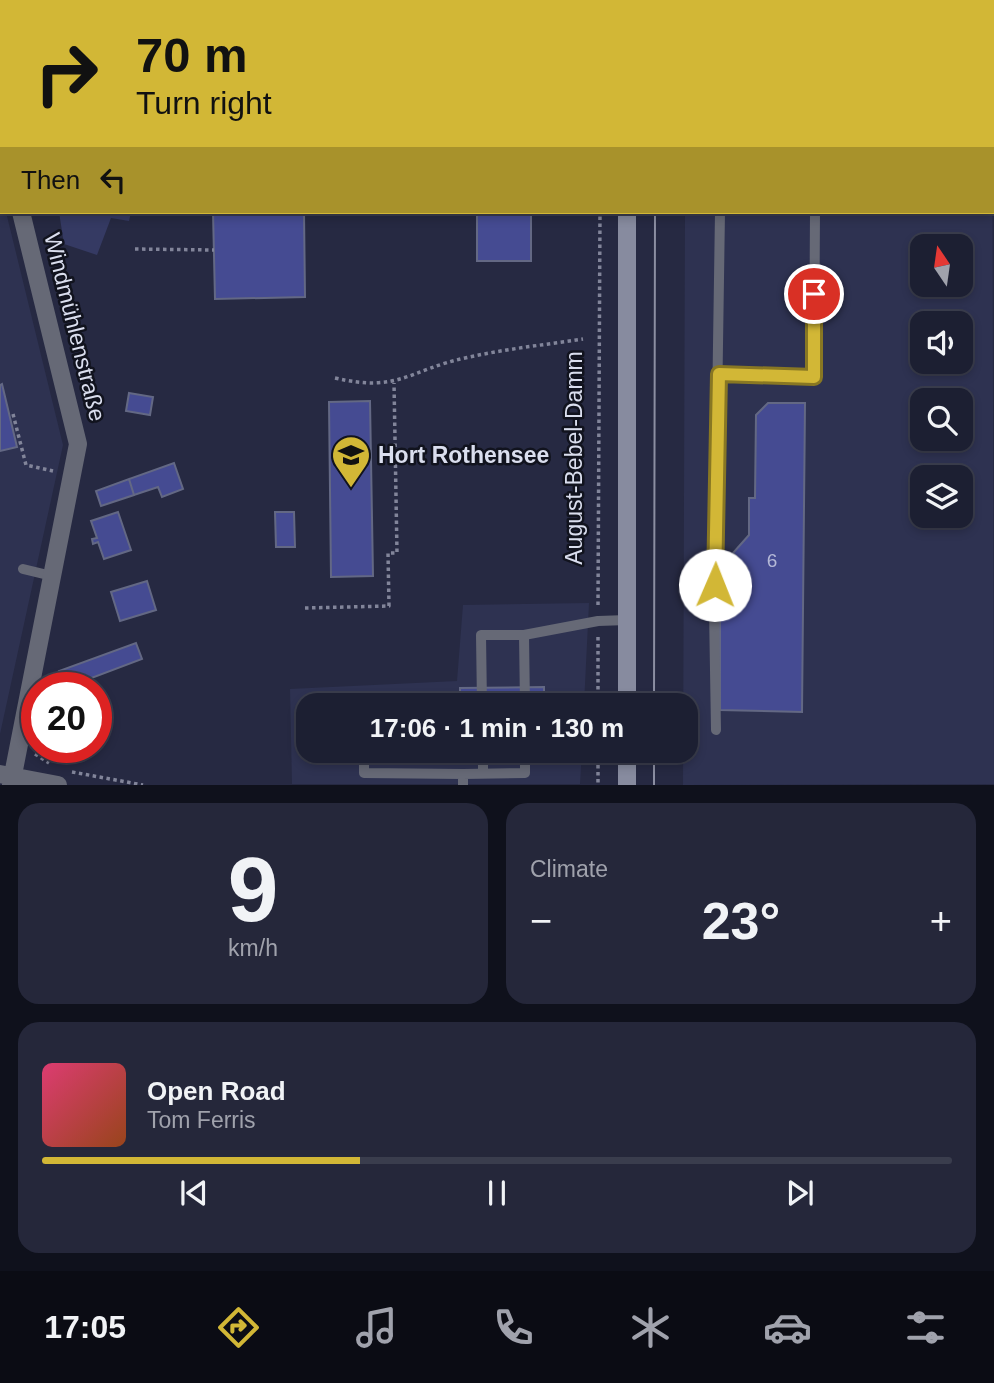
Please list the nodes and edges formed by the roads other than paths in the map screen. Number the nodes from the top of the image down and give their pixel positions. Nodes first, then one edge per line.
1 (21, 214) edge
2 (627, 214) edge
3 (720, 214) edge
4 (815, 214) edge
5 (719, 374) junction
6 (23, 569) dead end
7 (52, 576) junction
8 (627, 620) junction
9 (524, 635) junction
10 (482, 693) edge
11 (525, 693) edge
12 (627, 693) edge
13 (716, 730) dead end
14 (364, 763) edge
15 (483, 763) edge
16 (525, 763) edge
17 (627, 763) edge
18 (483, 774) junction
19 (61, 775) edge
20 (8, 779) edge
21 (463, 779) edge
22 (627, 785) edge

1 - 7 street, Windmühlenstraße
2 - 8 main road
3 - 5 lane
4 - 5 lane
5 - 13 lane
6 - 7 lane
7 - 20 street, Windmühlenstraße
8 - 9 lane
8 - 12 main road
9 - 10 lane
9 - 11 lane
14 - 21 lane
15 - 18 lane
16 - 18 lane
17 - 22 main road
18 - 21 lane
19 - 20 street

